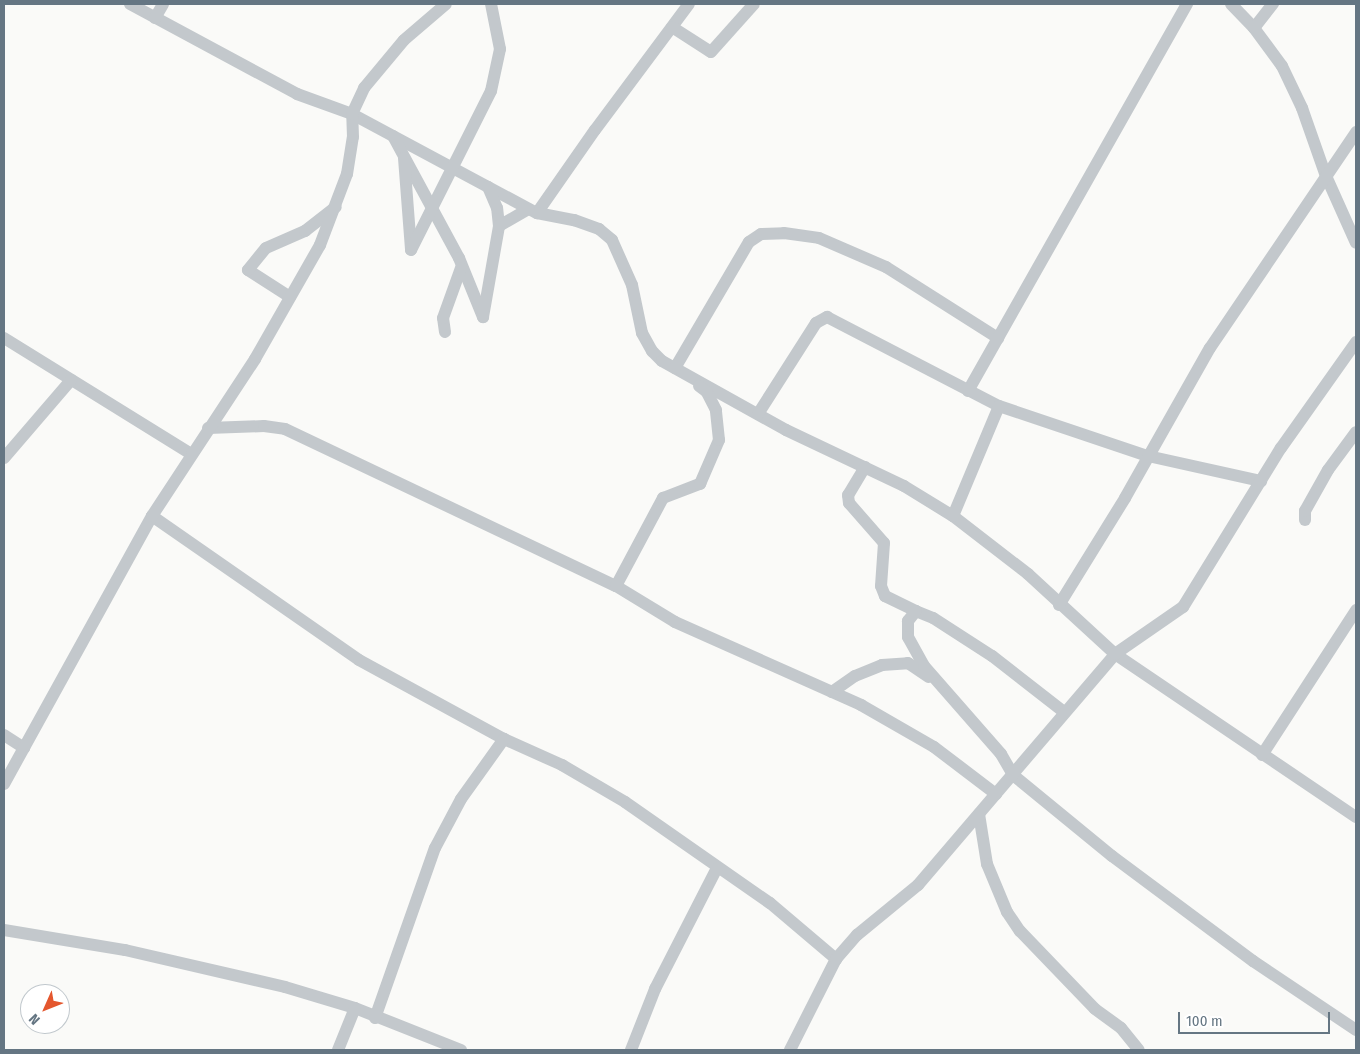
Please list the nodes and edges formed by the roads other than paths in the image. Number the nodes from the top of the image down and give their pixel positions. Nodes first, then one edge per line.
1 (130, 4) edge
2 (163, 4) edge
3 (446, 4) edge
4 (491, 4) edge
5 (690, 4) edge
6 (754, 4) edge
7 (1187, 4) edge
8 (1231, 4) edge
9 (1273, 4) edge
10 (155, 18) junction
11 (672, 27) junction
12 (1254, 28) junction
13 (352, 114) junction
14 (1356, 132) edge
15 (393, 136) junction
16 (404, 158) junction
17 (450, 166) junction
18 (1326, 176) junction
19 (488, 187) junction
20 (431, 205) junction
21 (336, 207) junction
22 (533, 211) junction
23 (498, 226) junction
24 (1356, 241) edge
25 (461, 268) junction
26 (290, 297) junction
27 (445, 332) dead end
28 (4, 338) edge
29 (998, 338) junction
30 (1356, 342) edge
31 (675, 368) junction
32 (71, 380) junction
33 (968, 391) junction
34 (999, 406) junction
35 (758, 414) junction
36 (208, 428) junction
37 (1356, 432) edge
38 (191, 454) junction
39 (1148, 456) junction
40 (4, 458) edge
41 (865, 467) junction
42 (1261, 481) junction
43 (152, 516) junction
44 (953, 516) junction
45 (1305, 520) dead end
46 (616, 586) junction
47 (1059, 605) junction
48 (1356, 610) edge
49 (916, 611) junction
50 (1115, 654) junction
51 (934, 680) junction
52 (832, 692) junction
53 (1064, 712) junction
54 (4, 735) edge
55 (504, 739) junction
56 (24, 748) junction
57 (1262, 755) junction
58 (1013, 775) junction
59 (4, 784) edge
60 (996, 794) junction
61 (978, 814) junction
62 (1356, 817) edge
63 (717, 868) junction
64 (4, 930) edge
65 (836, 959) junction
66 (355, 1008) junction
67 (375, 1018) junction
68 (1356, 1030) edge
69 (338, 1050) edge
70 (461, 1050) edge
71 (631, 1050) edge
72 (790, 1050) edge
73 (1139, 1050) edge

1 - 10 street
2 - 10 street
3 - 13 street
4 - 17 street
5 - 11 street
6 - 11 street
7 - 29 street
8 - 12 street
9 - 12 street
10 - 13 street
11 - 22 street
12 - 18 street
13 - 15 street
13 - 21 street
14 - 18 street
15 - 16 street
15 - 17 street
16 - 20 street
16 - 20 street
17 - 19 street
17 - 20 street
18 - 24 street
18 - 39 street
19 - 22 street
19 - 23 street
20 - 25 street
21 - 26 street
21 - 26 street
22 - 23 street
22 - 31 street
23 - 25 street
25 - 27 street
26 - 36 street
28 - 32 street
29 - 31 street
29 - 33 street
30 - 42 street
31 - 35 street
31 - 46 street
32 - 38 street
32 - 40 street
33 - 34 street
33 - 35 street
34 - 39 street
34 - 44 street
35 - 41 street
36 - 38 street
36 - 46 street
37 - 45 street
38 - 43 street
39 - 42 street
39 - 47 street
41 - 44 street
41 - 49 street
42 - 50 street
43 - 55 street
43 - 56 street
44 - 47 street
46 - 52 street
47 - 50 street
48 - 57 street
49 - 51 street
49 - 53 street
50 - 53 street
50 - 57 street
51 - 52 street
51 - 58 street
52 - 60 street
53 - 58 street
54 - 56 street
55 - 63 street
55 - 67 street
56 - 59 street
57 - 62 street
58 - 60 street
58 - 68 street
60 - 61 street
61 - 65 street
61 - 73 street
63 - 65 street
63 - 71 street
64 - 66 street
65 - 72 street
66 - 67 street
66 - 69 street
67 - 70 street

